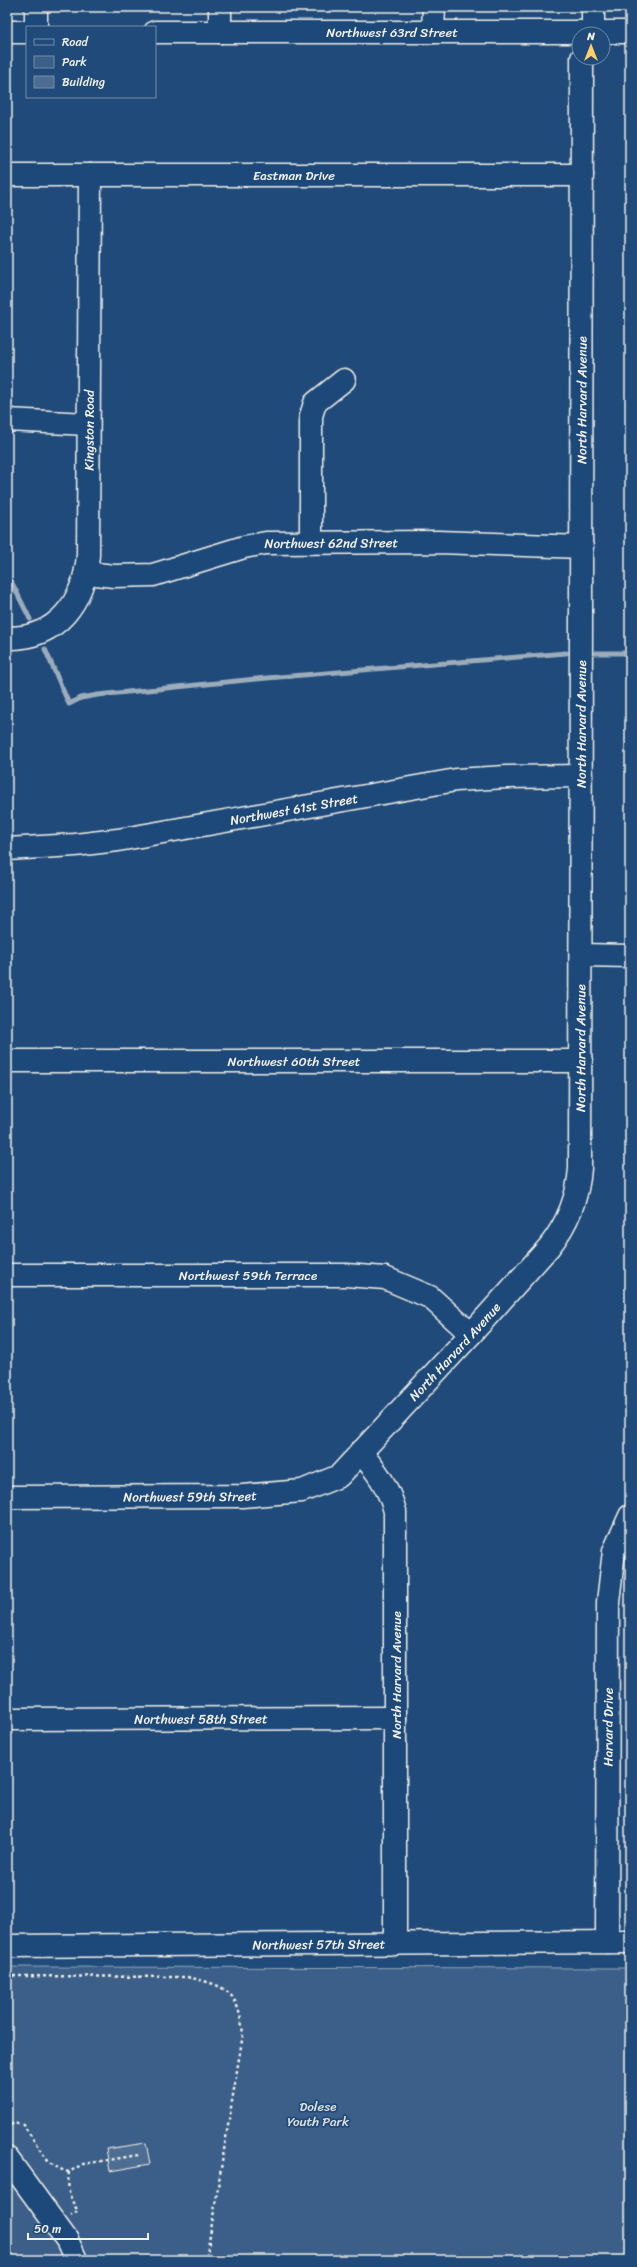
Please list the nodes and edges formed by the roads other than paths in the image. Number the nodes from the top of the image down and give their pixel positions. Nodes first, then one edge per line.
1 (36, 7) edge
2 (220, 7) edge
3 (434, 7) edge
4 (593, 7) edge
5 (36, 26) edge
6 (588, 26) edge
7 (7, 32) edge
8 (26, 32) edge
9 (156, 32) edge
10 (220, 32) junction
11 (433, 32) junction
12 (611, 32) edge
13 (630, 32) edge
14 (571, 33) edge
15 (582, 66) edge
16 (7, 175) edge
17 (90, 175) junction
18 (582, 175) junction
19 (344, 380) dead end
20 (7, 420) edge
21 (88, 424) junction
22 (311, 541) junction
23 (582, 547) junction
24 (87, 573) junction
25 (7, 638) edge
26 (581, 776) junction
27 (7, 849) edge
28 (581, 955) junction
29 (630, 956) edge
30 (7, 1061) edge
31 (581, 1061) junction
32 (7, 1275) edge
33 (471, 1334) junction
34 (360, 1452) junction
35 (7, 1498) edge
36 (630, 1516) edge
37 (396, 1718) junction
38 (7, 1719) edge
39 (608, 1942) junction
40 (630, 1942) edge
41 (395, 1944) junction
42 (7, 1946) edge
43 (7, 2158) edge
44 (76, 2260) edge

1 - 5 street
2 - 10 street
3 - 11 street
4 - 6 street
7 - 8 street
9 - 10 street, Northwest 63rd Street
10 - 11 street, Northwest 63rd Street
11 - 14 street, Northwest 63rd Street
12 - 13 street, Northwest 63rd Street
15 - 18 street, North Harvard Avenue
16 - 17 street, Eastman Drive
17 - 18 street, Eastman Drive
17 - 21 street, Kingston Road
18 - 23 street, North Harvard Avenue
19 - 22 street
20 - 21 street
21 - 24 street, Kingston Road
22 - 23 street, Northwest 62nd Street
22 - 24 street, Northwest 62nd Street
23 - 26 street, North Harvard Avenue
24 - 25 street, Kingston Road
26 - 27 street, Northwest 61st Street
26 - 28 street, North Harvard Avenue
28 - 29 street
28 - 31 street, North Harvard Avenue
30 - 31 street, Northwest 60th Street
31 - 33 street, North Harvard Avenue
32 - 33 street, Northwest 59th Terrace
33 - 34 street, North Harvard Avenue
34 - 35 street, Northwest 59th Street
34 - 37 street, North Harvard Avenue
36 - 39 street, Harvard Drive
37 - 38 street, Northwest 58th Street
37 - 41 street, North Harvard Avenue
39 - 40 street, Northwest 57th Street
39 - 41 street, Northwest 57th Street
41 - 42 street, Northwest 57th Street
43 - 44 street

